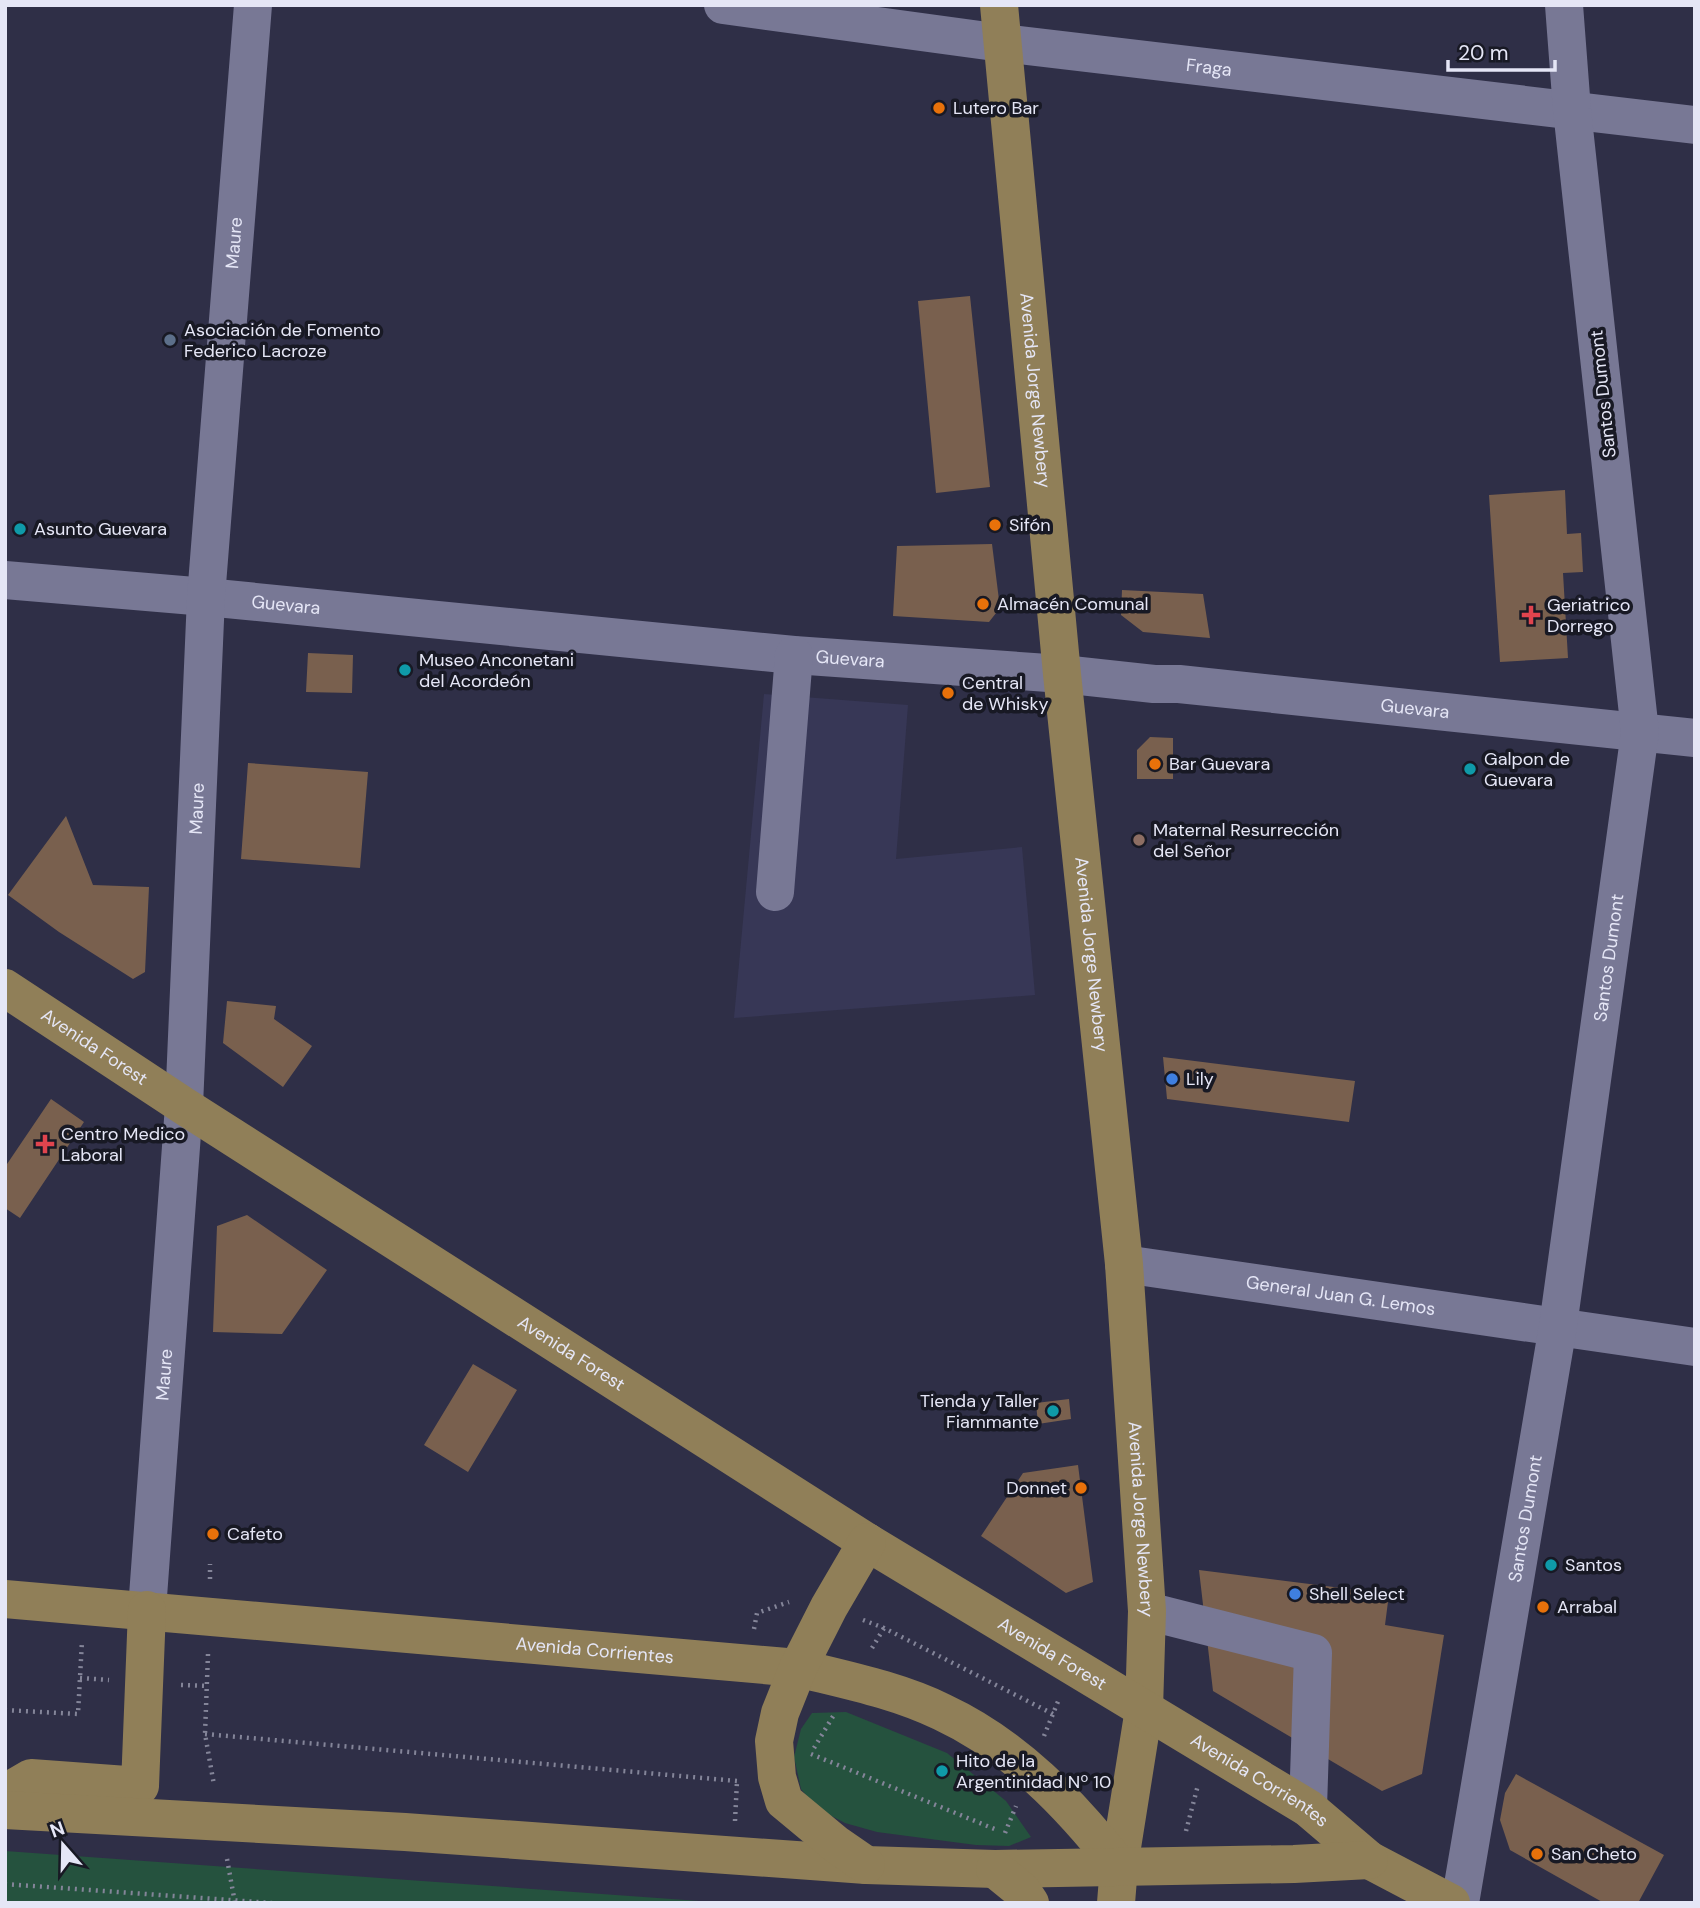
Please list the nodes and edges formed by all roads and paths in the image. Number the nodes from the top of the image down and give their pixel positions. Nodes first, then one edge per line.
1 (253, 5) edge
2 (723, 5) edge
3 (999, 5) edge
4 (1564, 5) edge
5 (1002, 43) junction
6 (1572, 110) junction
7 (1695, 125) edge
8 (5, 580) edge
9 (206, 597) junction
10 (794, 655) junction
11 (1062, 674) junction
12 (1640, 732) junction
13 (1695, 738) edge
14 (775, 892) dead end
15 (5, 988) edge
16 (184, 1106) junction
17 (1124, 1264) junction
18 (1558, 1326) junction
19 (1695, 1347) edge
20 (867, 1542) junction
21 (210, 1564) dead end
22 (5, 1599) edge
23 (147, 1610) junction
24 (1147, 1611) junction
25 (209, 1615) junction
26 (884, 1628) dead end
27 (798, 1668) junction
28 (854, 1681) junction
29 (1144, 1709) junction
30 (5, 1710) edge
31 (78, 1714) dead end
32 (205, 1734) junction
33 (1213, 1749) junction
34 (737, 1782) dead end
35 (5, 1793) edge
36 (1308, 1808) junction
37 (5, 1810) edge
38 (221, 1824) junction
39 (1000, 1851) junction
40 (1369, 1860) junction
41 (866, 1865) junction
42 (1177, 1865) junction
43 (5, 1884) edge
44 (1118, 1884) edge
45 (235, 1902) edge
46 (272, 1903) edge
47 (1030, 1903) edge
48 (1451, 1903) edge
49 (1460, 1903) edge

1 - 9 street, Maure
2 - 5 street, Fraga
3 - 5 main road, Avenida Jorge Newbery
4 - 6 street, Santos Dumont
5 - 6 street, Fraga
5 - 11 main road, Avenida Jorge Newbery
6 - 7 street, Fraga
6 - 12 street, Santos Dumont
8 - 9 street, Guevara
9 - 10 street, Guevara
9 - 16 street, Maure
10 - 11 street, Guevara
10 - 14 street
11 - 12 street, Guevara
11 - 17 main road, Avenida Jorge Newbery
12 - 13 street, Guevara
12 - 18 street, Santos Dumont
15 - 16 main road, Avenida Forest
16 - 20 main road, Avenida Forest
16 - 23 street, Maure
17 - 18 street, General Juan G. Lemos
17 - 24 main road, Avenida Jorge Newbery
18 - 19 street, General Juan G. Lemos
18 - 49 street, Santos Dumont
20 - 27 main road
20 - 29 main road, Avenida Forest
21 - 25 path
22 - 23 main road, Avenida Corrientes
23 - 25 main road, Avenida Corrientes
23 - 35 main road
24 - 29 main road, Avenida Jorge Newbery
24 - 36 street
25 - 27 main road, Avenida Corrientes
25 - 32 path
26 - 28 path
27 - 28 main road, Avenida Corrientes
27 - 41 main road
28 - 39 path
28 - 44 main road, Avenida Corrientes
29 - 33 main road, Avenida Corrientes
29 - 44 main road, Avenida Jorge Newbery
30 - 31 path
32 - 34 path
32 - 38 path
33 - 36 main road, Avenida Corrientes
33 - 42 path
36 - 40 main road, Avenida Corrientes
37 - 38 main road
38 - 41 main road
38 - 45 path
39 - 41 main road
39 - 44 main road
39 - 47 main road
40 - 42 main road
40 - 48 main road, Avenida Corrientes
42 - 44 main road
43 - 45 path
45 - 46 path

